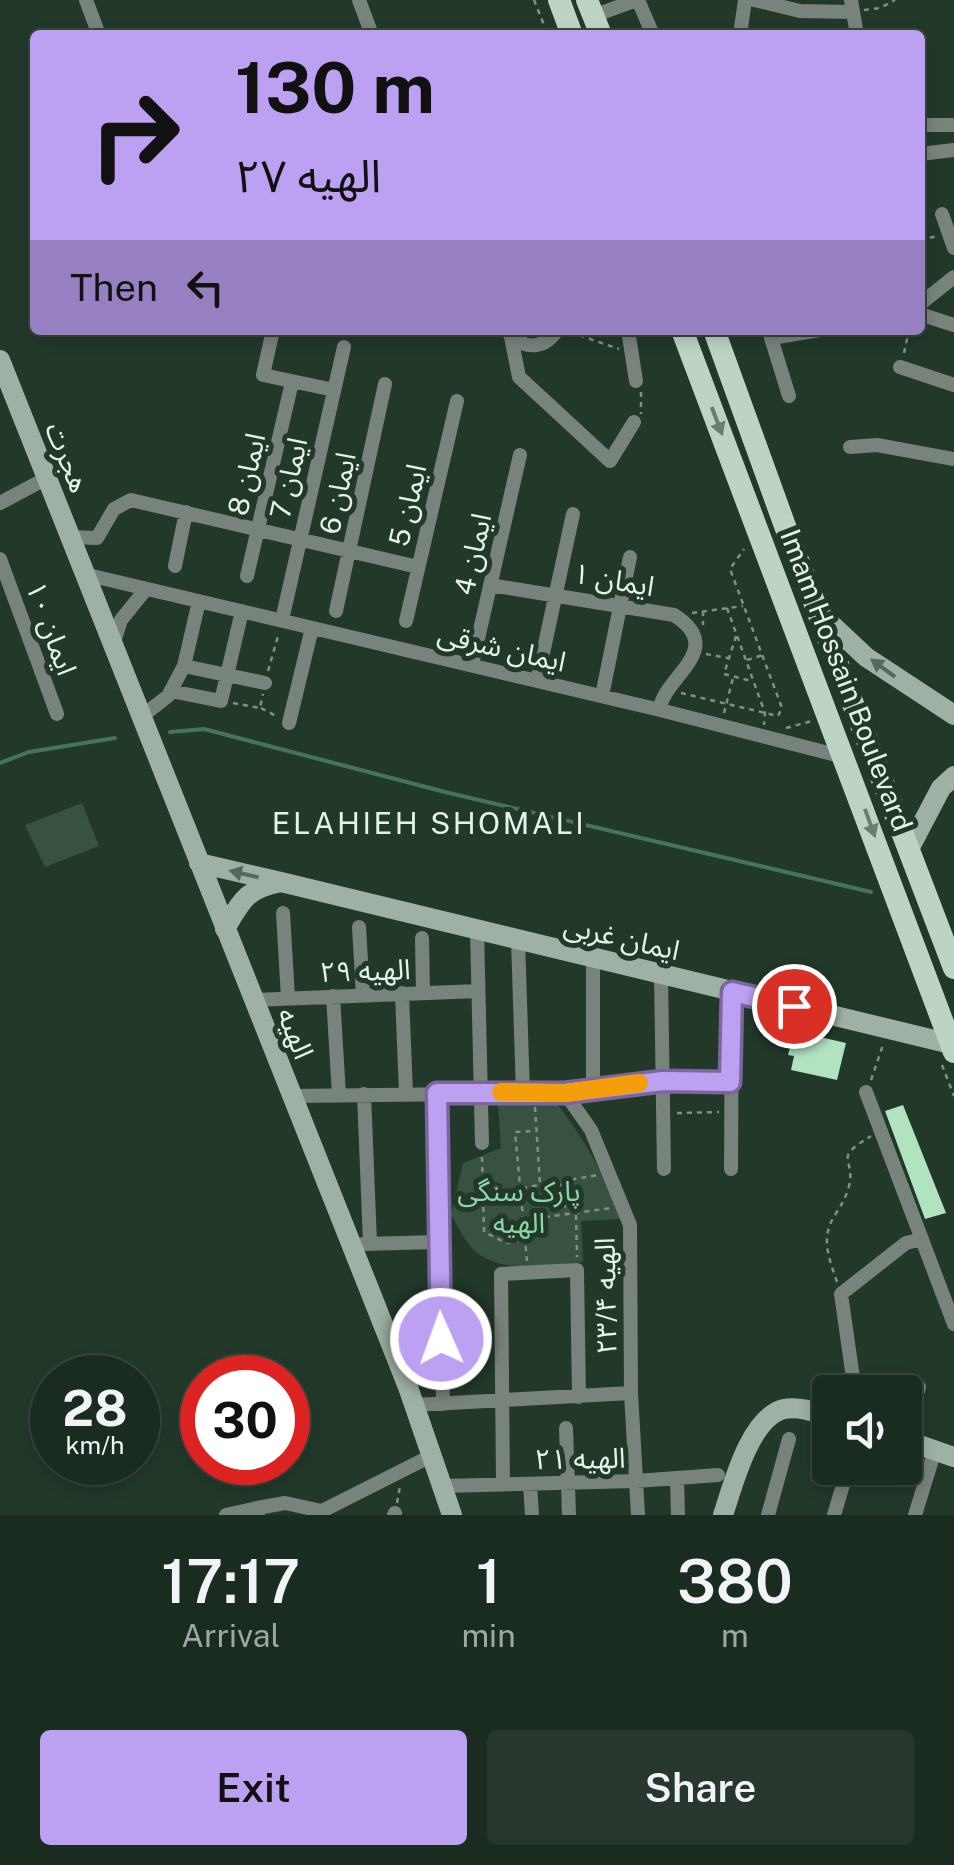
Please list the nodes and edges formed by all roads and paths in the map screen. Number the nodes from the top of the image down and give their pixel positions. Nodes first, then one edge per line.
1 (86, 0) edge
2 (359, 0) edge
3 (534, 0) edge
4 (559, 0) edge
5 (638, 0) edge
6 (745, 0) edge
7 (754, 0) edge
8 (894, 0) edge
9 (852, 6) edge
10 (594, 17) edge
11 (97, 30) edge
12 (370, 30) edge
13 (546, 30) edge
14 (570, 30) edge
15 (651, 30) edge
16 (741, 30) edge
17 (925, 125) edge
18 (954, 126) edge
19 (954, 150) edge
20 (925, 153) edge
21 (942, 214) dead end
22 (925, 240) edge
23 (952, 241) edge
24 (954, 277) edge
25 (925, 300) edge
26 (925, 316) edge
27 (954, 325) edge
28 (272, 335) edge
29 (509, 335) edge
30 (510, 335) edge
31 (555, 335) edge
32 (576, 335) edge
33 (629, 335) edge
34 (684, 335) edge
35 (716, 335) edge
36 (773, 335) edge
37 (908, 335) edge
38 (344, 347) dead end
39 (632, 354) junction
40 (0, 360) edge
41 (900, 366) joint
42 (636, 381) joint
43 (292, 382) junction
44 (385, 384) dead end
45 (954, 385) edge
46 (334, 390) junction
47 (789, 396) dead end
48 (457, 401) dead end
49 (634, 422) joint
50 (850, 448) dead end
51 (520, 454) dead end
52 (954, 459) edge
53 (47, 478) junction
54 (0, 503) edge
55 (186, 512) junction
56 (573, 514) dead end
57 (260, 528) junction
58 (70, 536) junction
59 (300, 538) junction
60 (745, 548) dead end
61 (350, 550) junction
62 (630, 557) dead end
63 (0, 559) edge
64 (175, 566) dead end
65 (418, 567) junction
66 (84, 574) junction
67 (247, 576) dead end
68 (490, 585) junction
69 (146, 589) junction
70 (557, 594) junction
71 (199, 601) junction
72 (622, 606) junction
73 (745, 606) junction
74 (727, 608) junction
75 (242, 611) junction
76 (702, 611) junction
77 (336, 612) dead end
78 (818, 612) junction
79 (674, 615) junction
80 (282, 620) junction
81 (406, 620) dead end
82 (312, 628) junction
83 (737, 635) junction
84 (703, 638) dead end
85 (112, 646) junction
86 (763, 655) junction
87 (729, 658) junction
88 (746, 660) junction
89 (700, 661) dead end
90 (472, 665) junction
91 (184, 666) junction
92 (228, 674) junction
93 (734, 676) junction
94 (537, 681) junction
95 (754, 681) junction
96 (686, 682) dead end
97 (265, 683) dead end
98 (171, 691) junction
99 (602, 696) junction
100 (726, 704) junction
101 (260, 708) dead end
102 (660, 710) junction
103 (765, 713) junction
104 (57, 714) dead end
105 (954, 715) edge
106 (141, 717) junction
107 (750, 721) dead end
108 (812, 721) dead end
109 (289, 723) joint
110 (721, 726) junction
111 (783, 728) dead end
112 (763, 730) junction
113 (845, 757) junction
114 (954, 776) edge
115 (909, 849) junction
116 (199, 863) junction
117 (281, 882) junction
118 (282, 914) dead end
119 (360, 927) dead end
120 (225, 929) junction
121 (477, 930) junction
122 (422, 938) dead end
123 (518, 940) junction
124 (592, 958) junction
125 (954, 968) edge
126 (662, 974) junction
127 (478, 991) junction
128 (423, 992) junction
129 (732, 992) junction
130 (402, 993) junction
131 (363, 995) junction
132 (332, 996) junction
133 (288, 998) junction
134 (253, 1000) junction
135 (888, 1029) junction
136 (952, 1048) edge
137 (663, 1081) junction
138 (730, 1082) junction
139 (593, 1088) junction
140 (478, 1092) junction
141 (523, 1092) junction
142 (866, 1092) joint
143 (437, 1093) junction
144 (565, 1093) junction
145 (364, 1094) junction
146 (406, 1094) junction
147 (339, 1095) junction
148 (292, 1096) junction
149 (535, 1106) dead end
150 (730, 1112) junction
151 (664, 1113) junction
152 (537, 1130) junction
153 (881, 1130) junction
154 (482, 1143) joint
155 (664, 1169) dead end
156 (731, 1170) dead end
157 (609, 1173) junction
158 (561, 1182) junction
159 (540, 1185) junction
160 (520, 1189) junction
161 (522, 1197) junction
162 (438, 1198) junction
163 (484, 1200) junction
164 (623, 1207) junction
165 (576, 1213) junction
166 (566, 1214) junction
167 (524, 1220) junction
168 (922, 1239) junction
169 (525, 1240) junction
170 (438, 1242) junction
171 (360, 1244) junction
172 (577, 1270) junction
173 (528, 1272) junction
174 (841, 1294) junction
175 (954, 1324) edge
176 (853, 1375) edge
177 (631, 1393) junction
178 (578, 1397) junction
179 (502, 1401) junction
180 (443, 1404) junction
181 (414, 1405) junction
182 (812, 1412) edge
183 (566, 1428) dead end
184 (789, 1439) dead end
185 (944, 1453) edge
186 (431, 1456) junction
187 (404, 1470) junction
188 (728, 1475) junction
189 (677, 1478) junction
190 (568, 1482) junction
191 (636, 1482) junction
192 (503, 1484) junction
193 (530, 1484) junction
194 (843, 1485) edge
195 (442, 1486) junction
196 (258, 1512) edge
197 (322, 1513) edge
198 (394, 1514) edge
199 (226, 1515) edge
200 (452, 1515) edge
201 (532, 1515) edge
202 (569, 1515) edge
203 (638, 1515) edge
204 (678, 1515) edge
205 (724, 1515) edge
206 (768, 1515) edge
207 (834, 1515) edge
208 (915, 1515) edge

1 - 11 street
2 - 12 street
3 - 13 path
4 - 14 main road
5 - 10 street
5 - 15 street
6 - 16 street
7 - 9 street
8 - 9 path
17 - 18 street
19 - 20 street
21 - 23 street
22 - 23 path
24 - 25 street
26 - 27 street
28 - 43 street
29 - 49 street
30 - 31 street
32 - 39 path
33 - 39 street
34 -> 113 main road, Imam Hossain Boulevard
35 - 78 main road, Imam Hossain Boulevard
36 - 47 street
37 - 41 path
38 - 46 street, ایمان 7
39 - 42 street
40 - 53 main road, هجرت
41 - 45 street
42 - 49 path
43 - 46 street
43 - 57 street, ایمان 8
44 - 61 street, ایمان 6
46 - 59 street, ایمان 7
48 - 65 street, ایمان 5
50 - 52 street
51 - 68 street, ایمان 4
53 - 54 street
53 - 58 main road, هجرت
55 - 57 street
55 - 58 street
55 - 64 street
56 - 70 street
57 - 59 street
57 - 67 street, ایمان 8
58 - 66 main road, هجرت
59 - 61 street
59 - 80 street, ایمان 7
60 - 73 path
61 - 65 street
61 - 77 street, ایمان 6
62 - 72 street
63 - 104 street, ایمان ۱۰
65 - 81 street, ایمان 5
66 - 69 street, ایمان شرقی
66 - 85 main road, الهیه
68 - 70 street, ایمان ۱
68 - 90 street, ایمان 4
69 - 71 street, ایمان شرقی
69 - 85 street
70 - 72 street, ایمان ۱
70 - 94 street
71 - 75 street, ایمان شرقی
71 - 91 street
72 - 79 street, ایمان ۱
72 - 99 street
73 - 74 path
73 - 86 path
74 - 76 path
74 - 83 path
75 - 80 street, ایمان شرقی
75 - 92 street
76 - 79 path
76 - 84 path
105 -> 78 main road
78 - 115 main road, Imam Hossain Boulevard
79 - 102 street, ایمان ۱
80 - 82 street, ایمان شرقی
82 - 90 street, ایمان شرقی
82 - 109 street
83 - 87 path
83 - 88 path
85 - 106 main road, الهیه
86 - 88 path
86 - 103 path
87 - 89 path
87 - 93 path
88 - 95 path
90 - 94 street, ایمان شرقی
91 - 92 street
91 - 98 street
92 - 97 street
92 - 98 street
93 - 95 path
93 - 100 path
94 - 99 street, ایمان شرقی
95 - 103 path
96 - 100 path
98 - 106 street
99 - 102 street, ایمان شرقی
100 - 103 path
100 - 110 path
101 - 109 path
102 - 110 street, ایمان شرقی
103 - 112 path
106 - 116 main road, الهیه
107 - 112 path
108 - 111 path
110 - 112 street, ایمان شرقی
112 - 113 street, ایمان شرقی
113 -> 136 main road, Imam Hossain Boulevard
114 - 115 main road
115 - 125 main road, Imam Hossain Boulevard
117 -> 116 main road, ایمان غربی
116 - 120 main road, الهیه
117 - 120 main road
117 - 121 main road, ایمان غربی
118 - 133 street
119 - 131 street
120 - 134 main road, الهیه
121 - 123 main road, ایمان غربی
121 - 127 street
122 - 128 street
123 - 124 main road, ایمان غربی
123 - 141 street
124 - 126 main road, ایمان غربی
124 - 139 street
126 - 129 main road, ایمان غربی
126 - 137 street
127 - 128 street, الهیه ۲۹
127 - 140 street
128 - 130 street, الهیه ۲۹
129 - 135 main road, ایمان غربی
129 - 138 street
130 - 131 street, الهیه ۲۹
130 - 146 street
131 - 132 street, الهیه ۲۹
132 - 133 street, الهیه ۲۹
132 - 147 street
133 - 134 street, الهیه ۲۹
134 - 148 main road, الهیه
135 - 136 main road, ایمان غربی
135 - 142 path
137 - 138 street
137 - 139 street
137 - 151 street
138 - 150 street
139 - 144 street
140 - 141 street
140 - 143 street
140 - 154 street
141 - 144 street
142 - 153 street
143 - 146 street
143 - 162 street
144 - 157 street, الهیه ۲۳/۴
145 - 146 street
145 - 147 street
145 - 171 street
147 - 148 street
148 - 171 main road, الهیه
149 - 152 path
150 - 151 path
150 - 156 street
151 - 155 street
152 - 159 path
152 - 160 path
153 - 168 street
153 - 174 path
154 - 163 path
157 - 158 path
157 - 164 street, الهیه ۲۳/۴
158 - 159 path
158 - 166 path
159 - 160 path
160 - 161 path
161 - 163 path
161 - 167 path
162 - 163 path
162 - 170 street
163 - 169 path
164 - 165 path
164 - 177 street, الهیه ۲۳/۴
165 - 166 path
165 - 172 path
166 - 167 path
167 - 169 path
168 - 174 street
168 - 175 street
169 - 173 path
170 - 171 street
170 - 180 street
171 - 181 main road, الهیه
172 - 173 street
172 - 178 street
173 - 179 street
174 - 176 street
177 - 178 street
177 - 191 street, الهیه ۲۳/۴
178 - 179 street
179 - 180 street
179 - 192 street
180 - 181 street
181 - 186 main road, الهیه
182 - 188 main road
183 - 190 street
184 - 206 street
185 - 208 street
186 - 187 street
186 - 195 main road, الهیه
187 - 197 street
187 - 198 path
188 - 189 street, الهیه ۲۱
188 - 205 main road
189 - 191 street, الهیه ۲۱
189 - 204 street
190 - 191 street, الهیه ۲۱
190 - 193 street, الهیه ۲۱
190 - 202 street
191 - 203 street, الهیه ۲۳/۴
192 - 193 street, الهیه ۲۱
192 - 195 street, الهیه ۲۱
193 - 201 street
194 - 207 street
195 - 200 main road, الهیه
196 - 197 street
196 - 199 street

